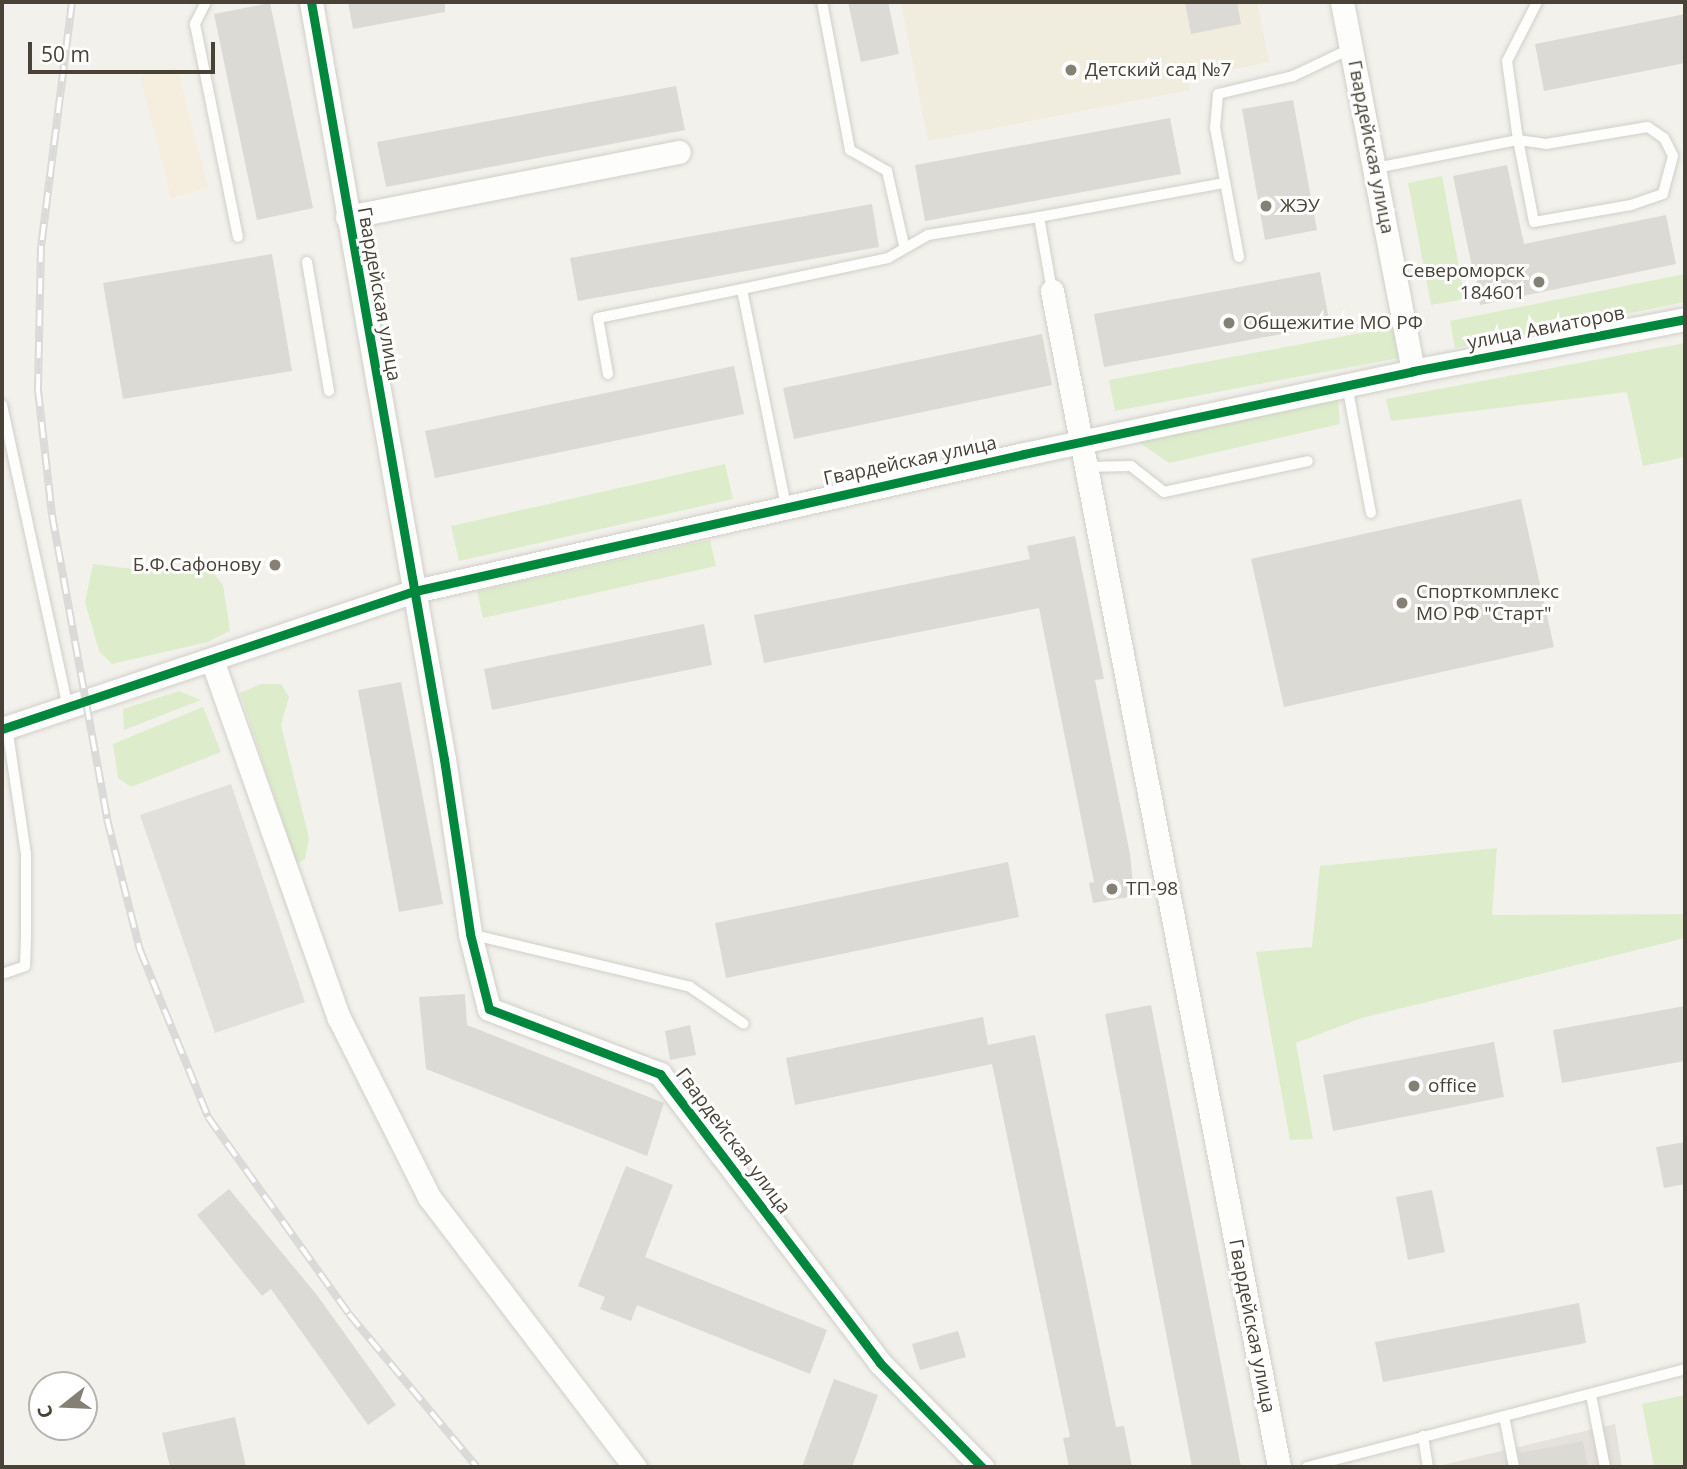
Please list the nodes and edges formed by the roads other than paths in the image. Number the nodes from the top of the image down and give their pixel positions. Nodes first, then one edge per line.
1 (206, 2) edge
2 (312, 2) edge
3 (822, 2) edge
4 (1342, 2) edge
5 (1537, 2) edge
6 (1352, 48) junction
7 (1518, 140) junction
8 (679, 152) dead end
9 (1376, 169) junction
10 (1224, 183) junction
11 (347, 217) junction
12 (1039, 217) junction
13 (238, 237) dead end
14 (904, 246) junction
15 (1239, 257) dead end
16 (307, 262) dead end
17 (742, 289) junction
18 (1052, 291) joint
19 (1685, 319) edge
20 (1413, 371) junction
21 (608, 374) dead end
22 (1347, 386) junction
23 (329, 391) dead end
24 (2, 405) edge
25 (1080, 442) junction
26 (1308, 461) dead end
27 (1085, 467) junction
28 (786, 506) junction
29 (1371, 513) dead end
30 (415, 591) junction
31 (212, 660) junction
32 (68, 707) junction
33 (4, 728) edge
34 (470, 934) junction
35 (2, 974) edge
36 (744, 1024) dead end
37 (1685, 1369) edge
38 (1591, 1395) junction
39 (1504, 1416) junction
40 (1423, 1436) junction
41 (635, 1467) edge
42 (982, 1467) edge
43 (1279, 1467) edge
44 (1307, 1467) edge
45 (1428, 1467) edge
46 (1514, 1467) edge
47 (1605, 1467) edge

1 - 13 lane
2 - 11 street, Гвардейская улица
3 - 14 lane
4 - 6 street, Гвардейская улица
5 - 7 lane
6 - 9 street, Гвардейская улица
6 - 10 lane
7 - 7 lane
7 - 9 lane
8 - 11 street
9 - 20 street, Гвардейская улица
10 - 12 lane
10 - 15 lane
11 - 30 street, Гвардейская улица
12 - 14 lane
12 - 18 lane
14 - 17 lane
16 - 23 lane
17 - 21 lane
17 - 28 lane
18 - 25 street, Гвардейская улица
19 - 20 street, улица Авиаторов
20 - 22 street, Гвардейская улица
22 - 25 street, Гвардейская улица
22 - 29 lane
24 - 32 lane
25 - 27 street, Гвардейская улица
25 - 28 street, Гвардейская улица
26 - 27 lane
27 - 43 street, Гвардейская улица
28 - 30 street, Гвардейская улица
30 - 31 street, Гвардейская улица
30 - 34 street, Гвардейская улица
31 - 32 street, Гвардейская улица
31 - 41 street
32 - 33 street, Гвардейская улица
33 - 35 lane
34 - 36 lane
34 - 42 street, Гвардейская улица
37 - 38 lane
38 - 39 lane
38 - 47 lane
39 - 40 lane
39 - 46 lane
40 - 44 lane
40 - 45 lane

